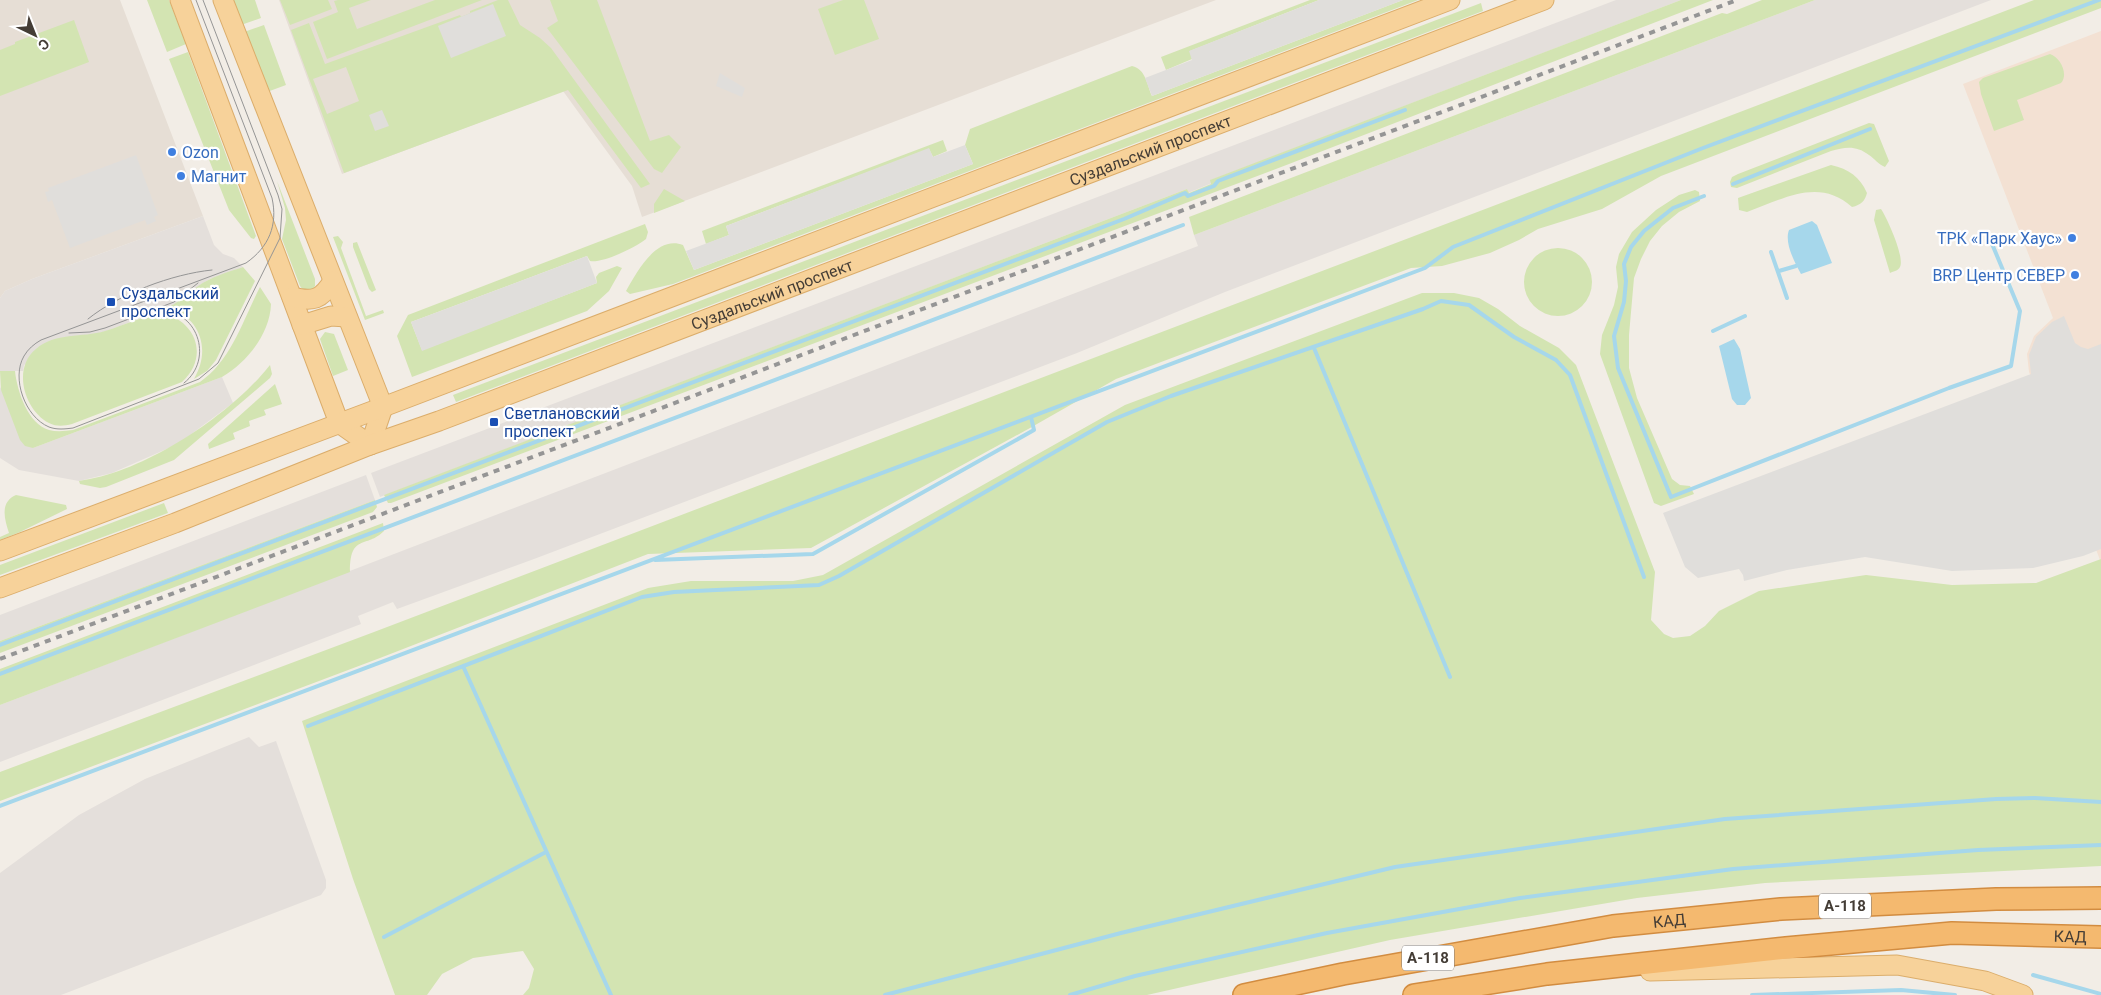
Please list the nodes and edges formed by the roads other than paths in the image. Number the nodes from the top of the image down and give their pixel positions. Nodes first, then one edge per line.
1 (180, 0) edge
2 (223, 0) edge
3 (1450, 0) edge
4 (1544, 0) edge
5 (333, 281) junction
6 (292, 298) junction
7 (347, 317) junction
8 (302, 326) junction
9 (383, 407) junction
10 (339, 423) junction
11 (370, 445) junction
12 (0, 551) edge
13 (0, 588) edge
14 (2101, 898) edge
15 (2101, 937) edge
16 (1547, 974) junction
17 (1244, 995) edge
18 (1414, 995) edge
19 (2023, 995) edge

1 - 6 main road
2 - 5 main road
3 - 9 main road, Суздальский проспект
4 - 11 main road, Суздальский проспект
5 - 6 main road
5 - 7 main road
6 - 8 main road
7 - 8 main road
7 - 9 main road
8 - 10 main road
9 - 10 main road, Суздальский проспект
9 - 11 main road
10 - 11 main road
10 - 12 main road, Суздальский проспект
11 - 13 main road, Суздальский проспект
14 - 17 highway, КАД / А-118
15 - 16 highway, КАД / А-118
16 - 18 highway, КАД / А-118
16 - 19 main road

